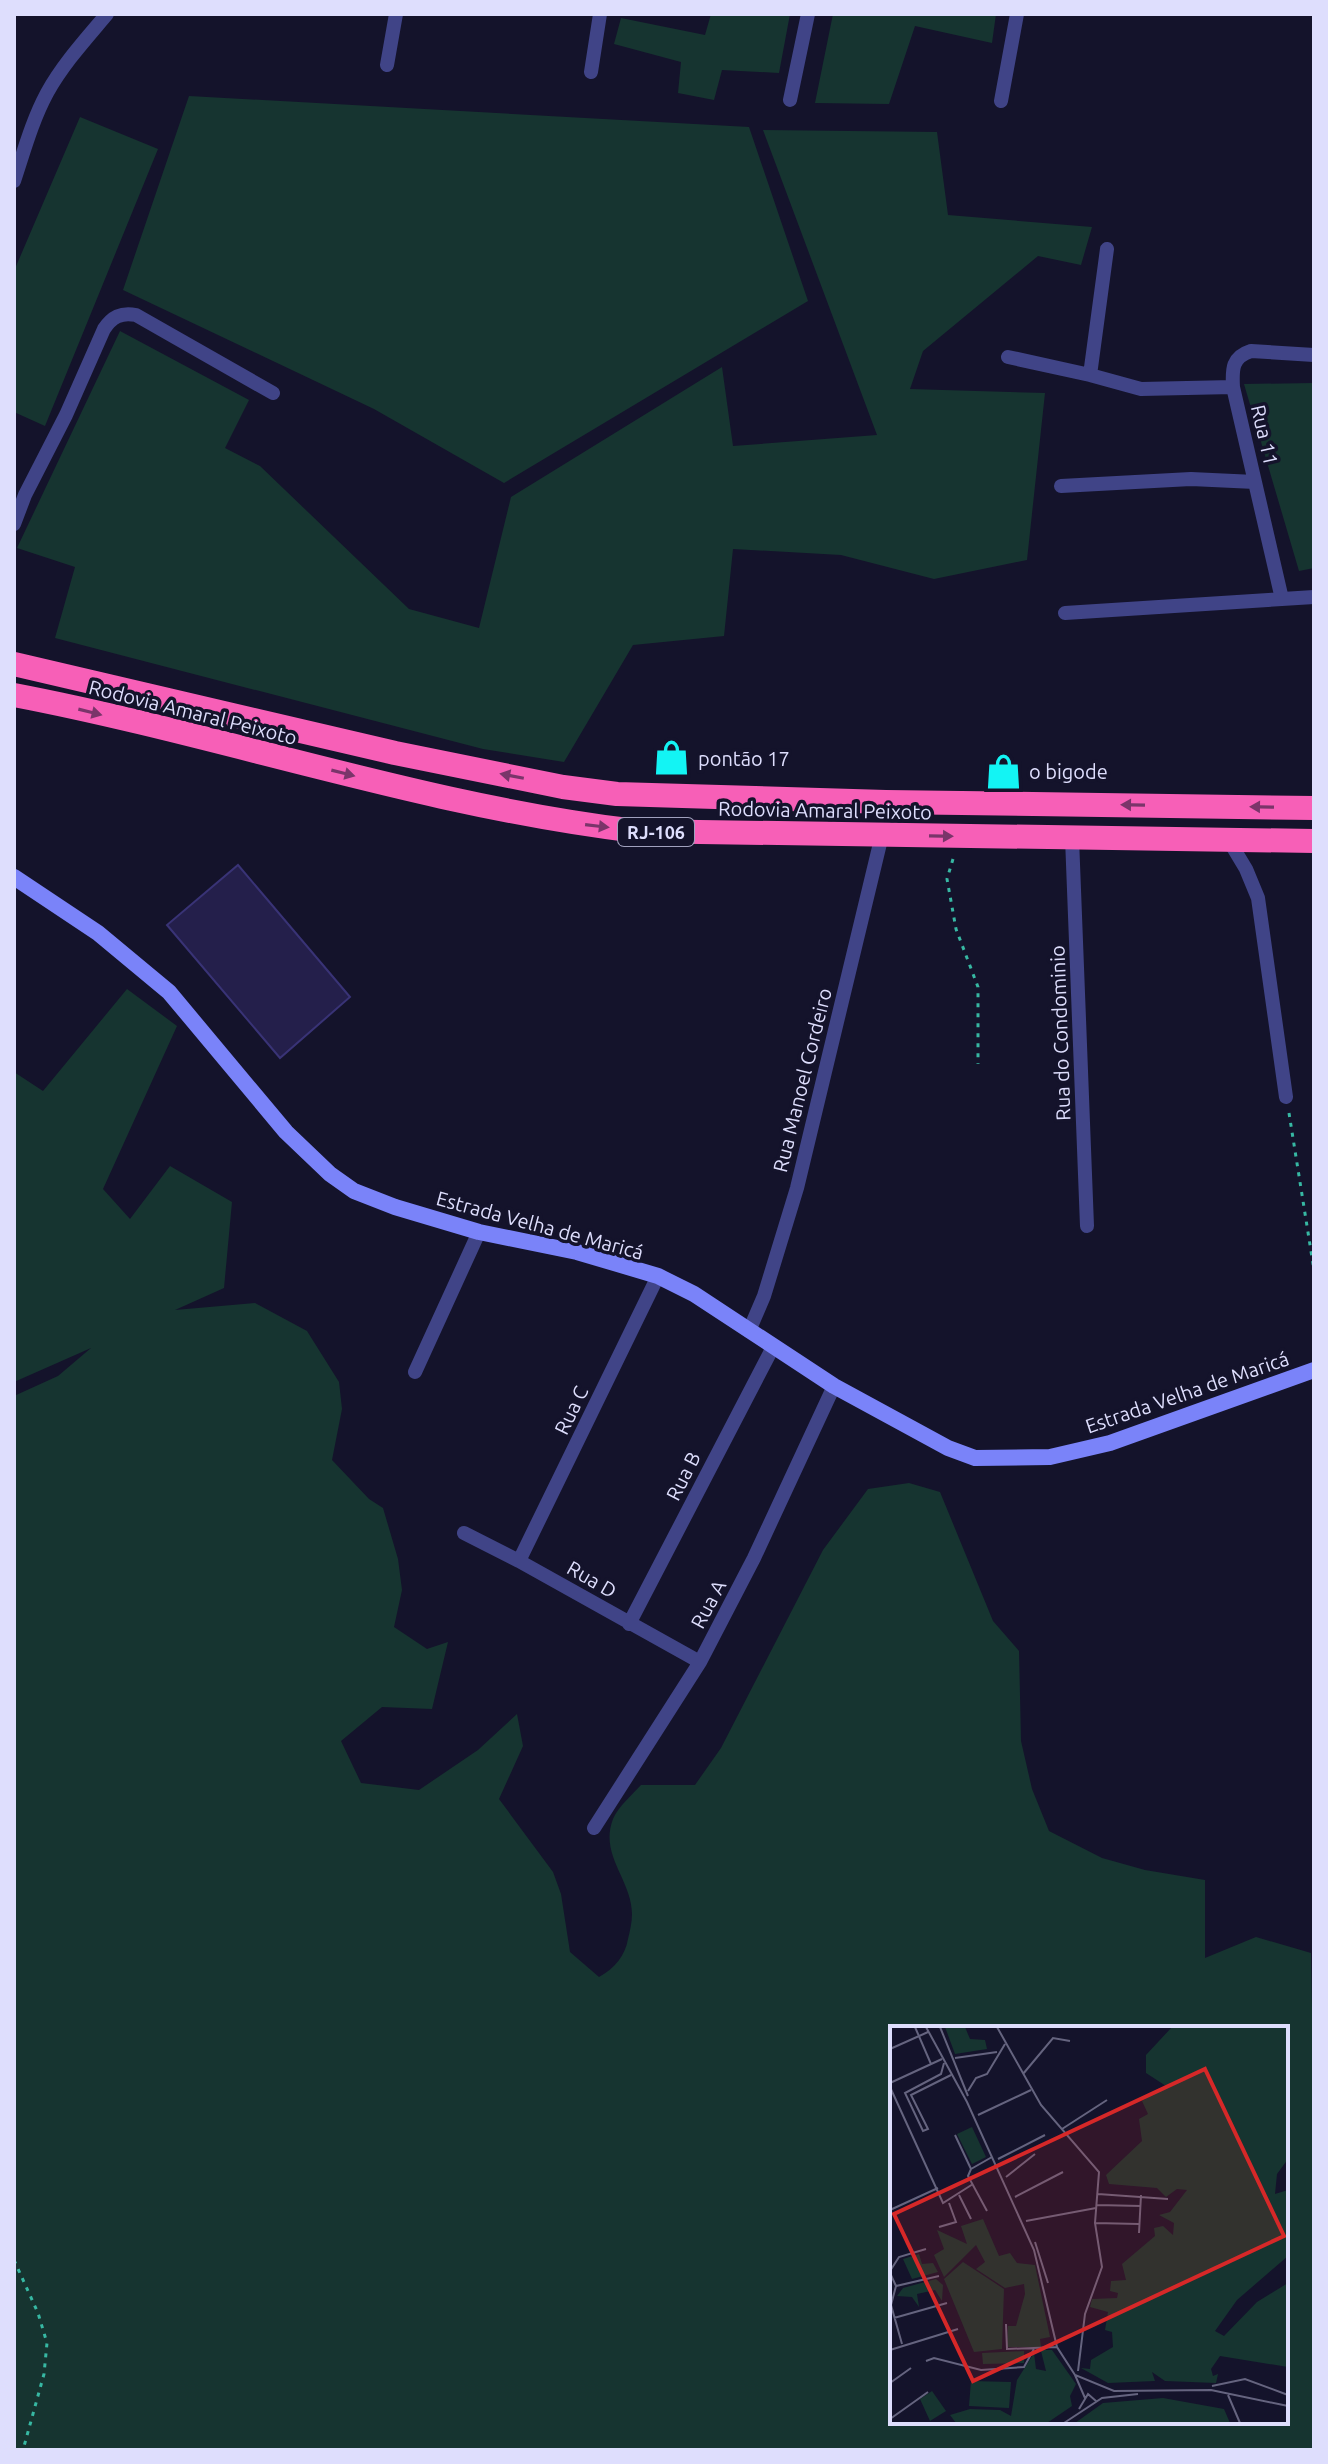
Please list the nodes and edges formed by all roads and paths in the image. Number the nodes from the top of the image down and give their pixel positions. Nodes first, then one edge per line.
1 (107, 14) edge
2 (396, 14) edge
3 (600, 14) edge
4 (808, 14) edge
5 (1017, 14) edge
6 (387, 65) dead end
7 (591, 72) dead end
8 (790, 100) dead end
9 (1001, 101) dead end
10 (14, 181) edge
11 (1107, 249) dead end
12 (1314, 355) edge
13 (1008, 357) dead end
14 (1090, 375) junction
15 (1233, 387) junction
16 (273, 393) dead end
17 (1255, 482) junction
18 (14, 484) edge
19 (1061, 486) dead end
20 (25, 495) junction
21 (14, 524) edge
22 (1314, 597) edge
23 (1282, 599) junction
24 (1065, 613) dead end
25 (14, 664) edge
26 (14, 695) edge
27 (1314, 808) edge
28 (882, 835) junction
29 (961, 836) junction
30 (1072, 838) junction
31 (1228, 839) junction
32 (1314, 841) edge
33 (14, 877) edge
34 (978, 1064) dead end
35 (1286, 1097) joint
36 (1087, 1226) dead end
37 (479, 1232) junction
38 (1314, 1270) edge
39 (658, 1276) junction
40 (749, 1331) junction
41 (773, 1347) junction
42 (1314, 1370) edge
43 (415, 1372) dead end
44 (834, 1386) junction
45 (464, 1533) dead end
46 (519, 1561) junction
47 (629, 1624) junction
48 (700, 1662) junction
49 (594, 1828) dead end
50 (14, 2260) edge
51 (23, 2450) edge

1 - 10 street
2 - 6 street
3 - 7 street
4 - 8 street
5 - 9 street
11 - 14 street
12 - 15 street, Rua 11
13 - 14 street
14 - 15 street
15 - 17 street, Rua 11
16 - 20 street
17 - 19 street
17 - 23 street, Rua 11
18 - 20 street
20 - 21 street
22 - 23 street
23 - 24 street
27 -> 25 highway, Rodovia Amaral Peixoto / RJ-106
26 -> 28 highway, Rodovia Amaral Peixoto / RJ-106
28 -> 29 highway, Rodovia Amaral Peixoto / RJ-106
28 - 40 street, Rua Manoel Cordeiro
29 - 30 highway, Rodovia Amaral Peixoto / RJ-106
29 - 34 path
30 - 31 highway, Rodovia Amaral Peixoto / RJ-106
30 - 36 street, Rua do Condominio
31 - 32 highway, Rodovia Amaral Peixoto / RJ-106
31 - 35 street
33 - 37 street, Estrada Velha de Maricá
35 - 38 path
37 - 39 street, Estrada Velha de Maricá
37 - 43 street
39 - 40 street, Estrada Velha de Maricá
39 - 46 street, Rua C
40 - 41 street, Estrada Velha de Maricá
41 - 44 street, Estrada Velha de Maricá
41 - 47 street, Rua B
42 - 44 street, Estrada Velha de Maricá
44 - 48 street, Rua A
45 - 46 street, Rua D
46 - 47 street, Rua D
47 - 48 street, Rua D
48 - 49 street, Rua A
50 - 51 path

